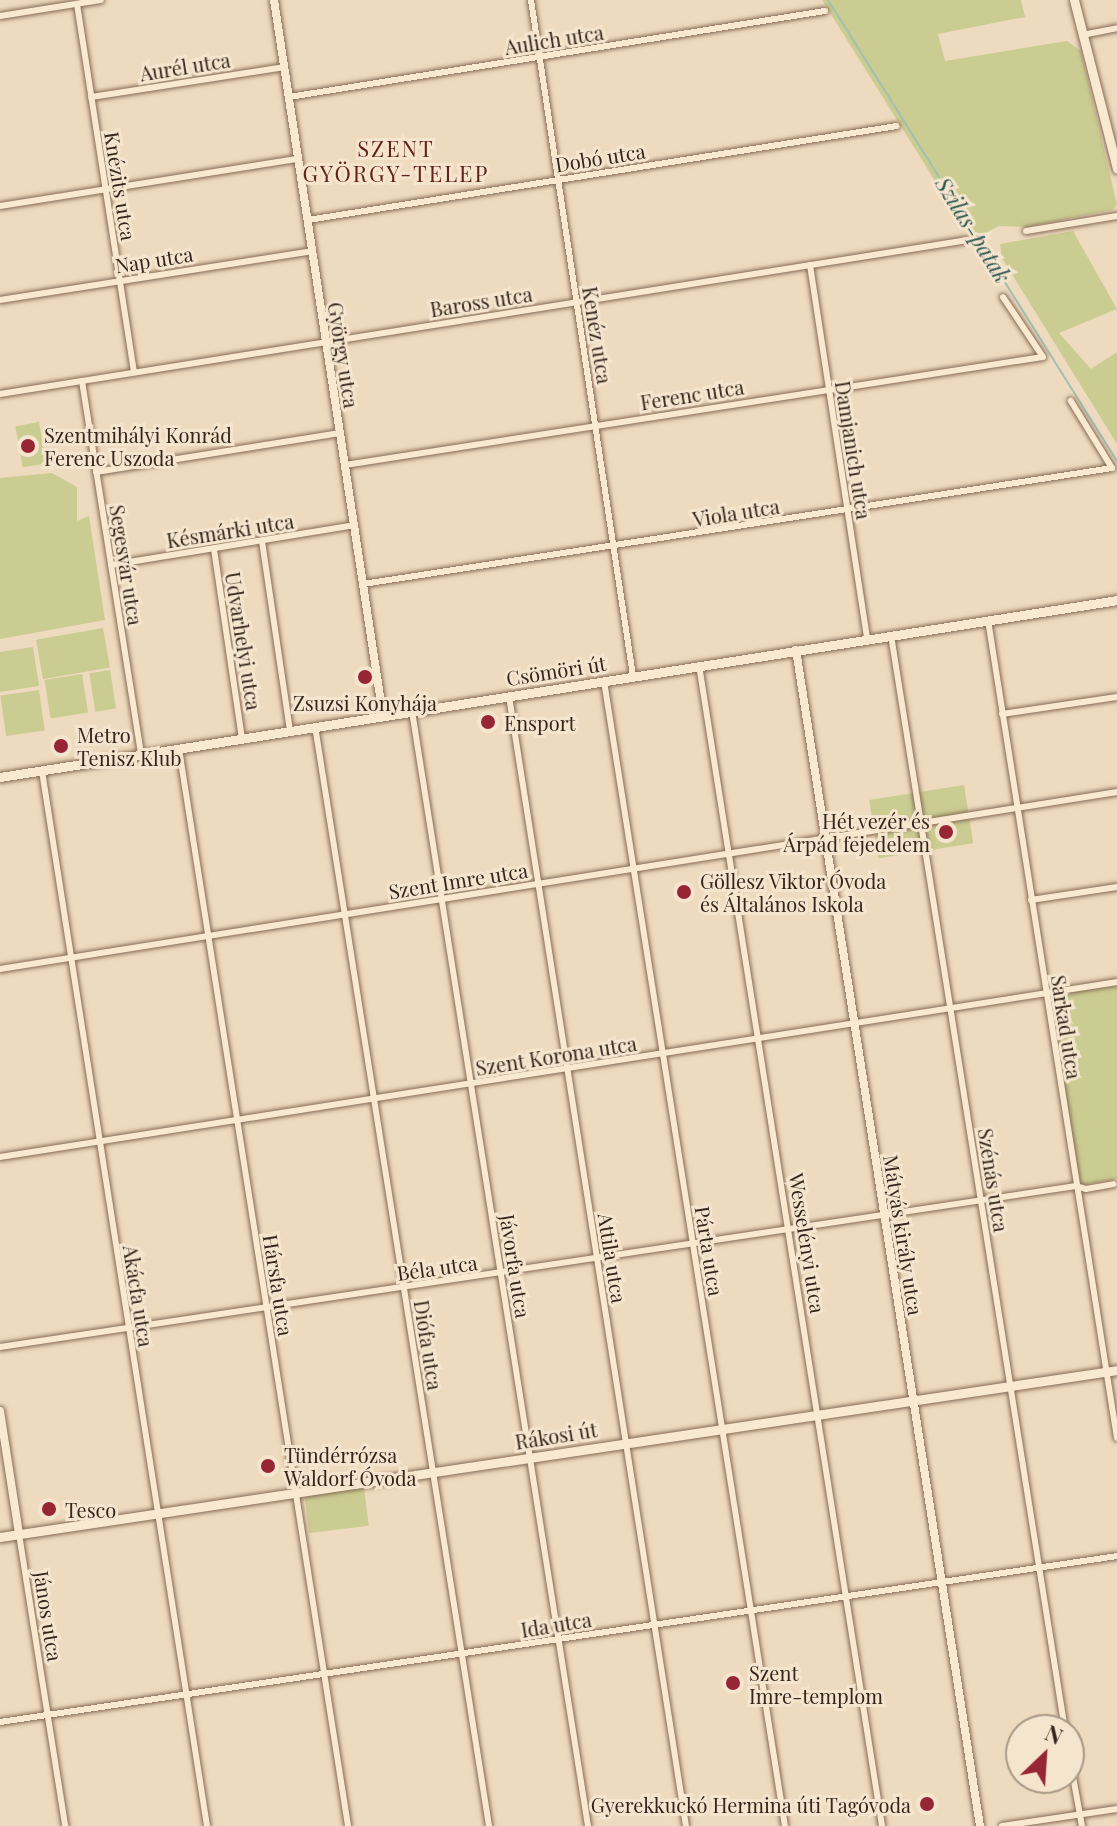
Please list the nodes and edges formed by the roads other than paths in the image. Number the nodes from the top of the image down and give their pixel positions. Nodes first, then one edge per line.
1 (101, 0) edge
2 (274, 0) edge
3 (531, 0) edge
4 (1074, 0) edge
5 (77, 4) junction
6 (825, 11) dead end
7 (0, 16) edge
8 (1117, 28) edge
9 (1082, 35) junction
10 (541, 57) junction
11 (284, 67) junction
12 (91, 97) junction
13 (289, 97) junction
14 (897, 126) dead end
15 (298, 159) junction
16 (1117, 169) edge
17 (558, 180) junction
18 (104, 189) junction
19 (0, 206) edge
20 (1117, 216) edge
21 (308, 220) junction
22 (1026, 231) dead end
23 (968, 240) dead end
24 (313, 251) junction
25 (810, 265) junction
26 (119, 281) junction
27 (1003, 297) dead end
28 (0, 300) edge
29 (576, 302) junction
30 (326, 342) junction
31 (134, 372) junction
32 (82, 381) junction
33 (829, 390) junction
34 (0, 394) edge
35 (1071, 401) dead end
36 (596, 425) junction
37 (340, 433) junction
38 (345, 465) junction
39 (96, 472) junction
40 (847, 511) junction
41 (354, 525) junction
42 (262, 541) junction
43 (614, 547) junction
44 (214, 549) junction
45 (111, 565) junction
46 (363, 584) junction
47 (1117, 600) edge
48 (988, 620) junction
49 (891, 635) junction
50 (867, 639) junction
51 (796, 650) junction
52 (699, 665) junction
53 (633, 676) junction
54 (604, 681) junction
55 (509, 696) junction
56 (1117, 697) edge
57 (412, 711) junction
58 (1002, 714) junction
59 (383, 716) junction
60 (315, 726) junction
61 (290, 730) junction
62 (242, 739) junction
63 (179, 749) junction
64 (141, 754) junction
65 (42, 771) junction
66 (0, 777) edge
67 (1117, 792) edge
68 (1017, 808) junction
69 (922, 824) junction
70 (825, 838) junction
71 (729, 853) junction
72 (633, 870) junction
73 (538, 884) junction
74 (1117, 887) edge
75 (441, 899) junction
76 (1031, 900) junction
77 (345, 914) junction
78 (208, 936) junction
79 (69, 957) junction
80 (0, 969) edge
81 (1117, 982) edge
82 (1046, 993) junction
83 (950, 1007) junction
84 (855, 1022) junction
85 (759, 1039) junction
86 (662, 1054) junction
87 (567, 1069) junction
88 (470, 1085) junction
89 (374, 1099) junction
90 (236, 1121) junction
91 (98, 1143) junction
92 (0, 1157) edge
93 (1114, 1184) dead end
94 (1076, 1186) junction
95 (981, 1200) junction
96 (885, 1216) junction
97 (789, 1229) junction
98 (693, 1245) junction
99 (597, 1260) junction
100 (501, 1274) junction
101 (404, 1287) junction
102 (266, 1309) junction
103 (128, 1329) junction
104 (0, 1347) edge
105 (1112, 1371) edge
106 (1011, 1386) junction
107 (914, 1399) junction
108 (0, 1411) edge
109 (819, 1413) junction
110 (722, 1428) junction
111 (1117, 1438) edge
112 (625, 1443) junction
113 (530, 1457) junction
114 (433, 1471) junction
115 (295, 1493) junction
116 (158, 1513) junction
117 (19, 1534) junction
118 (0, 1537) edge
119 (1117, 1556) edge
120 (1038, 1568) junction
121 (941, 1582) junction
122 (848, 1597) junction
123 (751, 1611) junction
124 (653, 1625) junction
125 (558, 1640) junction
126 (461, 1655) junction
127 (325, 1675) junction
128 (186, 1693) junction
129 (48, 1714) junction
130 (1062, 1714) edge
131 (0, 1722) edge
132 (1076, 1794) edge
133 (1117, 1809) edge
134 (1079, 1815) junction
135 (65, 1826) edge
136 (207, 1826) edge
137 (348, 1826) edge
138 (489, 1826) edge
139 (588, 1826) edge
140 (686, 1826) edge
141 (785, 1826) edge
142 (882, 1826) edge
143 (980, 1826) edge
144 (1002, 1826) edge
145 (1082, 1826) edge

1 - 5 street
2 - 11 street, György utca
3 - 10 street, Kenéz utca
4 - 9 main road
5 - 7 street
5 - 12 street, Knézits utca
6 - 10 street, Aulich utca
8 - 9 street
9 - 16 main road
10 - 13 street, Aulich utca
10 - 17 street, Kenéz utca
11 - 12 street, Aurél utca
11 - 13 street, György utca
12 - 18 street, Knézits utca
13 - 15 street, György utca
14 - 17 street, Dobó utca
15 - 18 street
15 - 21 street, György utca
17 - 21 street, Dobó utca
17 - 29 street, Kenéz utca
18 - 19 street
18 - 26 street, Knézits utca
20 - 22 street
21 - 24 street, György utca
23 - 25 street, Baross utca
24 - 26 street, Nap utca
24 - 30 street, György utca
25 - 29 street, Baross utca
25 - 33 street, Damjanich utca
26 - 28 street, Nap utca
26 - 31 street, Knézits utca
27 - 33 street, Ferenc utca
29 - 30 street, Baross utca
29 - 36 street, Kenéz utca
30 - 31 street, Baross utca
30 - 37 street, György utca
31 - 32 street, Baross utca
32 - 34 street, Baross utca
32 - 39 street, Segesvár utca
33 - 36 street, Ferenc utca
33 - 40 street, Damjanich utca
35 - 40 street, Viola utca
36 - 38 street, Ferenc utca
36 - 43 street, Kenéz utca
37 - 38 street, György utca
37 - 39 street
38 - 41 street, György utca
39 - 45 street, Segesvár utca
40 - 43 street, Viola utca
40 - 50 street, Damjanich utca
41 - 42 street, Késmárki utca
41 - 46 street, György utca
42 - 44 street, Késmárki utca
42 - 61 street
43 - 46 street, Viola utca
43 - 53 street, Kenéz utca
44 - 45 street, Késmárki utca
44 - 62 street, Udvarhelyi utca
45 - 64 street, Segesvár utca
46 - 59 street, György utca
47 - 48 main road, Csömöri út
48 - 49 main road, Csömöri út
48 - 58 street, Sarkad utca
49 - 50 main road, Csömöri út
49 - 69 street, Szénás utca
50 - 51 main road, Csömöri út
51 - 52 main road, Csömöri út
51 - 70 street, Mátyás király utca
52 - 53 main road, Csömöri út
52 - 71 street, Wesselényi utca
53 - 54 main road, Csömöri út
54 - 55 main road, Csömöri út
54 - 72 street, Párta utca
55 - 57 main road, Csömöri út
55 - 73 street, Attila utca
56 - 58 street
57 - 59 main road, Csömöri út
57 - 75 street, Jávorfa utca
58 - 68 street, Sarkad utca
59 - 60 main road, Csömöri út
60 - 61 main road, Csömöri út
60 - 77 street, Diófa utca
61 - 62 main road, Csömöri út
62 - 63 main road, Csömöri út
63 - 64 main road, Csömöri út
63 - 78 street, Hársfa utca
64 - 65 main road, Csömöri út
65 - 66 main road, Csömöri út
65 - 79 street, Akácfa utca
67 - 68 street
68 - 69 street, Szent Imre utca
68 - 76 street, Sarkad utca
69 - 70 street, Szent Imre utca
69 - 83 street, Szénás utca
70 - 71 street, Szent Imre utca
70 - 84 street, Mátyás király utca
71 - 72 street, Szent Imre utca
71 - 85 street, Wesselényi utca
72 - 73 street, Szent Imre utca
72 - 86 street, Párta utca
73 - 75 street, Szent Imre utca
73 - 87 street, Attila utca
74 - 76 street
75 - 77 street, Szent Imre utca
75 - 88 street, Jávorfa utca
76 - 82 street, Sarkad utca
77 - 78 street, Szent Imre utca
77 - 89 street, Diófa utca
78 - 79 street, Szent Imre utca
78 - 90 street, Hársfa utca
79 - 80 street, Szent Imre utca
79 - 91 street, Akácfa utca
81 - 82 street, Szent Korona utca
82 - 83 street, Szent Korona utca
82 - 94 street, Sarkad utca
83 - 84 street, Szent Korona utca
83 - 95 street, Szénás utca
84 - 85 street, Szent Korona utca
84 - 96 street, Mátyás király utca
85 - 86 street, Szent Korona utca
85 - 97 street, Wesselényi utca
86 - 87 street, Szent Korona utca
86 - 98 street, Párta utca
87 - 88 street, Szent Korona utca
87 - 99 street, Attila utca
88 - 89 street, Szent Korona utca
88 - 100 street, Jávorfa utca
89 - 90 street, Szent Korona utca
89 - 101 street, Diófa utca
90 - 91 street, Szent Korona utca
90 - 102 street, Hársfa utca
91 - 92 street, Szent Korona utca
91 - 103 street, Akácfa utca
93 - 94 street, Béla utca
94 - 95 street, Béla utca
94 - 105 street, Sarkad utca
95 - 96 street, Béla utca
95 - 106 street, Szénás utca
96 - 97 street, Béla utca
96 - 107 street, Mátyás király utca
97 - 98 street, Béla utca
97 - 109 street, Wesselényi utca
98 - 99 street, Béla utca
98 - 110 street, Párta utca
99 - 100 street, Béla utca
99 - 112 street, Attila utca
100 - 101 street, Béla utca
100 - 113 street, Jávorfa utca
101 - 102 street, Béla utca
101 - 114 street, Diófa utca
102 - 103 street, Béla utca
102 - 115 street, Hársfa utca
103 - 104 street, Béla utca
103 - 116 street, Akácfa utca
105 - 106 main road, Rákosi út
105 - 111 street, Sarkad utca
106 - 107 main road, Rákosi út
106 - 120 street, Szénás utca
107 - 109 main road, Rákosi út
107 - 121 street, Mátyás király utca
108 - 117 street, János utca
109 - 110 main road, Rákosi út
109 - 122 street, Wesselényi utca
110 - 112 main road, Rákosi út
110 - 123 street, Párta utca
112 - 113 main road, Rákosi út
112 - 124 street, Attila utca
113 - 114 main road, Rákosi út
113 - 125 street, Jávorfa utca
114 - 115 main road, Rákosi út
114 - 126 street, Diófa utca
115 - 116 main road, Rákosi út
115 - 127 street, Hársfa utca
116 - 117 main road, Rákosi út
116 - 128 street, Akácfa utca
117 - 118 main road, Rákosi út
117 - 129 street, János utca
119 - 120 street, Ida utca
120 - 121 street, Ida utca
120 - 130 street, Szénás utca
121 - 122 street, Ida utca
121 - 143 street, Mátyás király utca
122 - 123 street, Ida utca
122 - 142 street, Wesselényi utca
123 - 124 street, Ida utca
123 - 141 street, Párta utca
124 - 125 street, Ida utca
124 - 140 street, Attila utca
125 - 126 street, Ida utca
125 - 139 street, Jávorfa utca
126 - 127 street, Ida utca
126 - 138 street, Diófa utca
127 - 128 street, Ida utca
127 - 137 street, Hársfa utca
128 - 129 street, Ida utca
128 - 136 street, Akácfa utca
129 - 131 street, Ida utca
129 - 135 street, János utca
132 - 134 street
133 - 134 street
134 - 144 street
134 - 145 street

